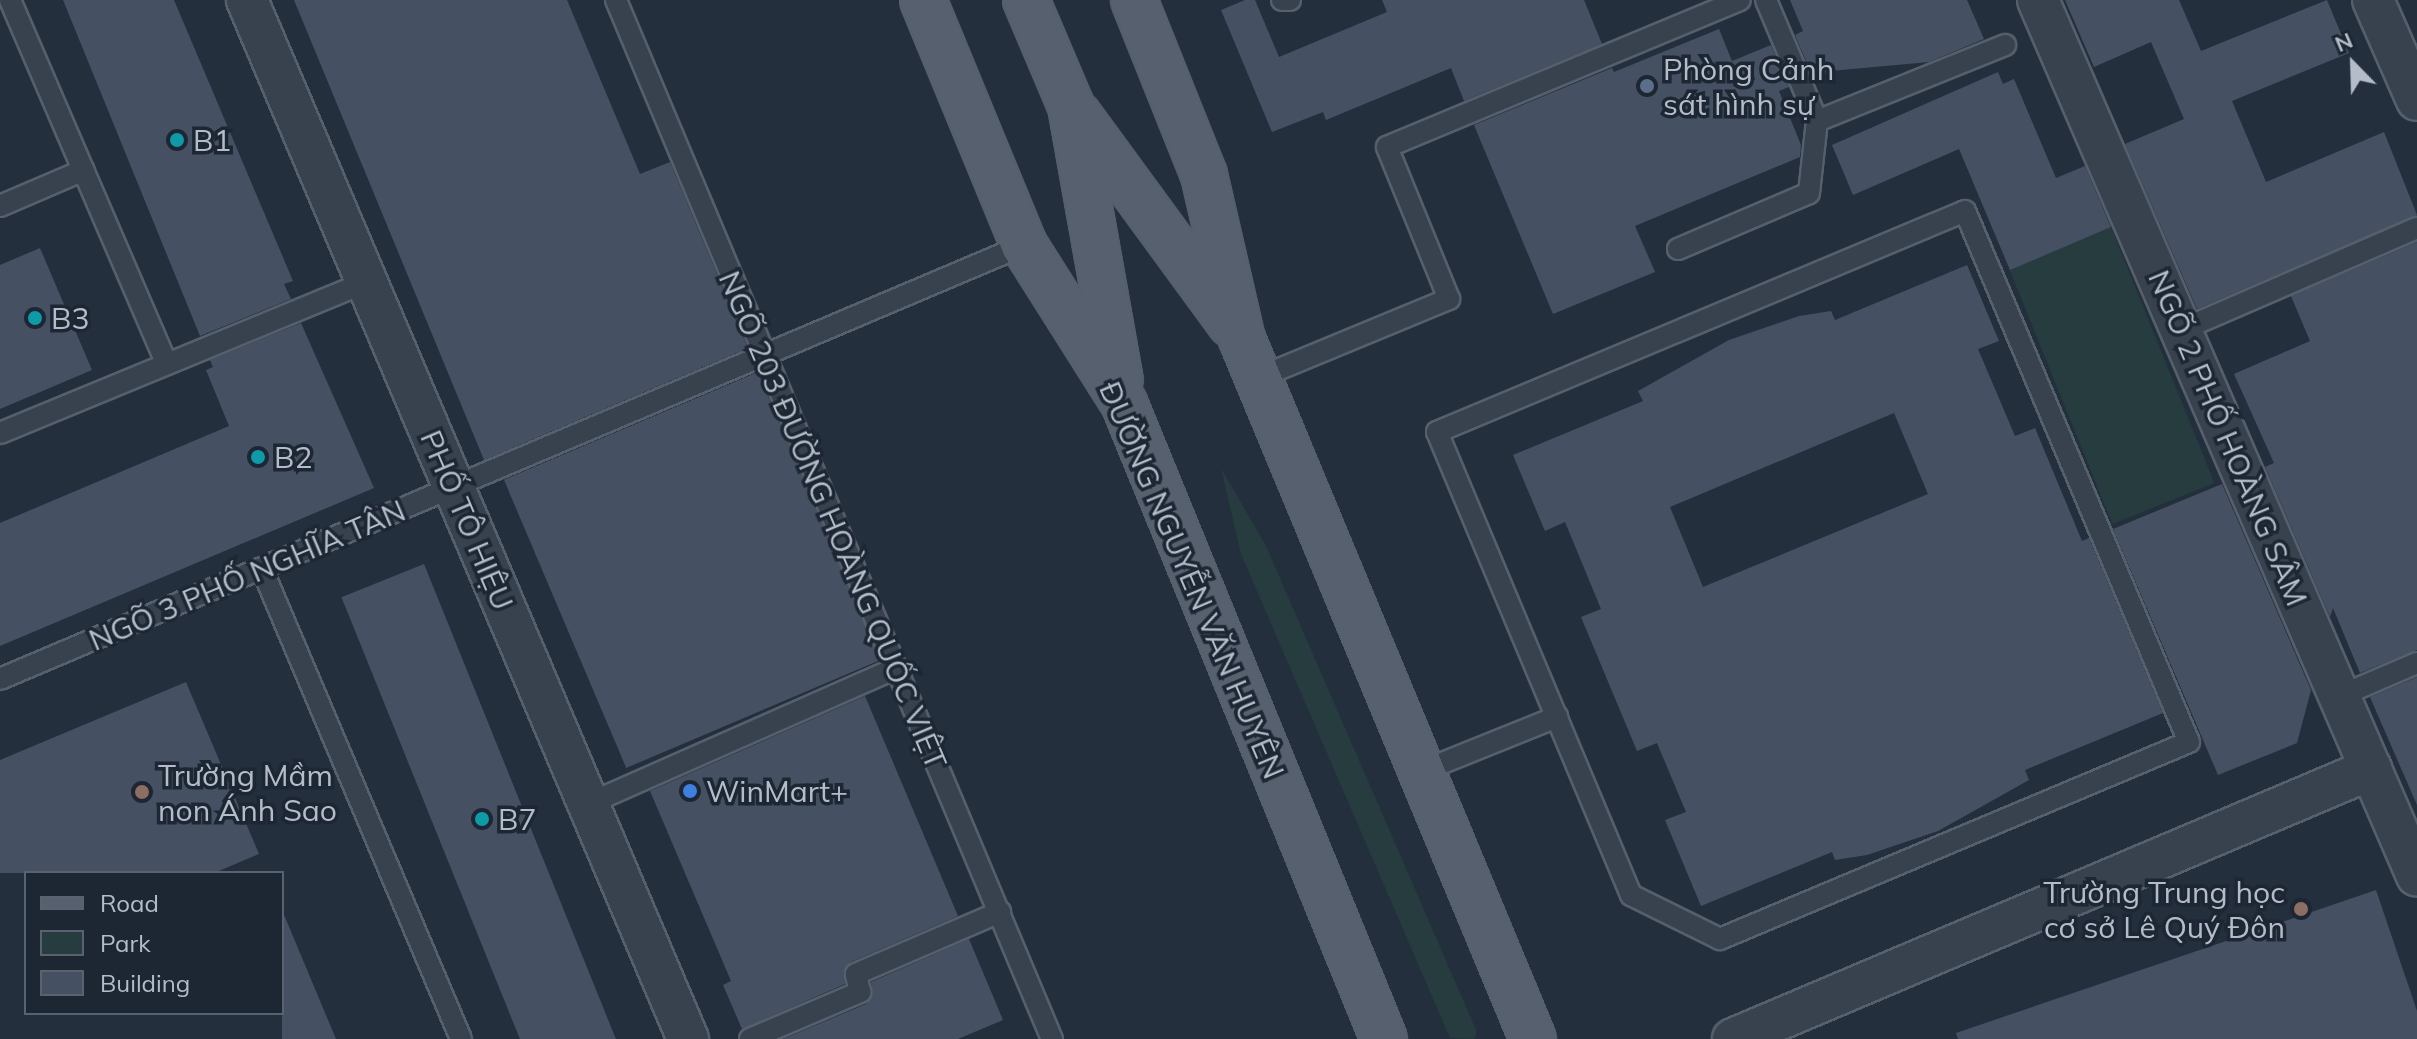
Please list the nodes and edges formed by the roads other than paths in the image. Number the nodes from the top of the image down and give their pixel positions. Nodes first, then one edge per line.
1 (10, 0) edge
2 (247, 0) edge
3 (616, 0) edge
4 (923, 0) edge
5 (1026, 0) edge
6 (1282, 0) edge
7 (1290, 0) edge
8 (1740, 0) edge
9 (1766, 0) edge
10 (2038, 0) edge
11 (2373, 0) edge
12 (1140, 2) edge
13 (2005, 45) dead end
14 (2417, 100) edge
15 (1071, 106) junction
16 (1817, 121) junction
17 (84, 170) junction
18 (0, 206) edge
19 (2417, 228) edge
20 (1024, 245) junction
21 (1678, 249) dead end
22 (366, 282) junction
23 (2181, 330) junction
24 (765, 357) junction
25 (1250, 359) junction
26 (167, 364) junction
27 (1124, 403) junction
28 (0, 433) edge
29 (453, 488) junction
30 (262, 569) junction
31 (2417, 663) edge
32 (894, 669) junction
33 (0, 679) edge
34 (2340, 696) junction
35 (1557, 717) junction
36 (2371, 769) junction
37 (1420, 772) junction
38 (588, 804) junction
39 (2417, 876) edge
40 (1000, 912) junction
41 (461, 1039) edge
42 (688, 1039) edge
43 (750, 1039) edge
44 (1052, 1039) edge
45 (1384, 1039) edge
46 (1533, 1039) edge
47 (1733, 1039) edge

1 - 17 lane
2 - 22 street, PHỐ TÔ HIỆU
3 - 24 lane, NGÕ 203 ĐƯỜNG HOÀNG QUỐC VIỆT
4 - 20 main road, ĐƯỜNG NGUYỄN VĂN HUYÊN
5 - 15 main road
6 - 7 lane
8 - 25 lane
9 - 16 lane
10 - 23 street, NGÕ 2 PHỐ HOÀNG SÂM
11 - 14 street
12 - 25 main road
13 - 16 lane
15 - 25 main road
15 - 27 main road
16 - 21 lane
17 - 18 lane
17 - 26 lane
19 - 23 lane
20 - 24 lane, NGÕ 3 PHỐ NGHĨA TÂN
20 - 27 main road, ĐƯỜNG NGUYỄN VĂN HUYÊN
22 - 26 lane
22 - 29 street, PHỐ TÔ HIỆU
23 - 34 street, NGÕ 2 PHỐ HOÀNG SÂM
24 - 29 lane, NGÕ 3 PHỐ NGHĨA TÂN
24 - 32 lane, NGÕ 203 ĐƯỜNG HOÀNG QUỐC VIỆT
25 - 37 main road
26 - 28 lane
27 - 45 main road, ĐƯỜNG NGUYỄN VĂN HUYÊN
29 - 30 lane, NGÕ 3 PHỐ NGHĨA TÂN
29 - 38 street, PHỐ TÔ HIỆU
30 - 33 lane, NGÕ 3 PHỐ NGHĨA TÂN
30 - 41 lane
31 - 34 lane
32 - 38 lane
32 - 40 lane, NGÕ 203 ĐƯỜNG HOÀNG QUỐC VIỆT
34 - 36 street, NGÕ 2 PHỐ HOÀNG SÂM
35 - 35 lane
35 - 37 lane
36 - 39 street, NGÕ 2 PHỐ HOÀNG SÂM
36 - 47 street
37 - 46 main road
38 - 42 street, PHỐ TÔ HIỆU
40 - 43 lane
40 - 44 lane, NGÕ 203 ĐƯỜNG HOÀNG QUỐC VIỆT

